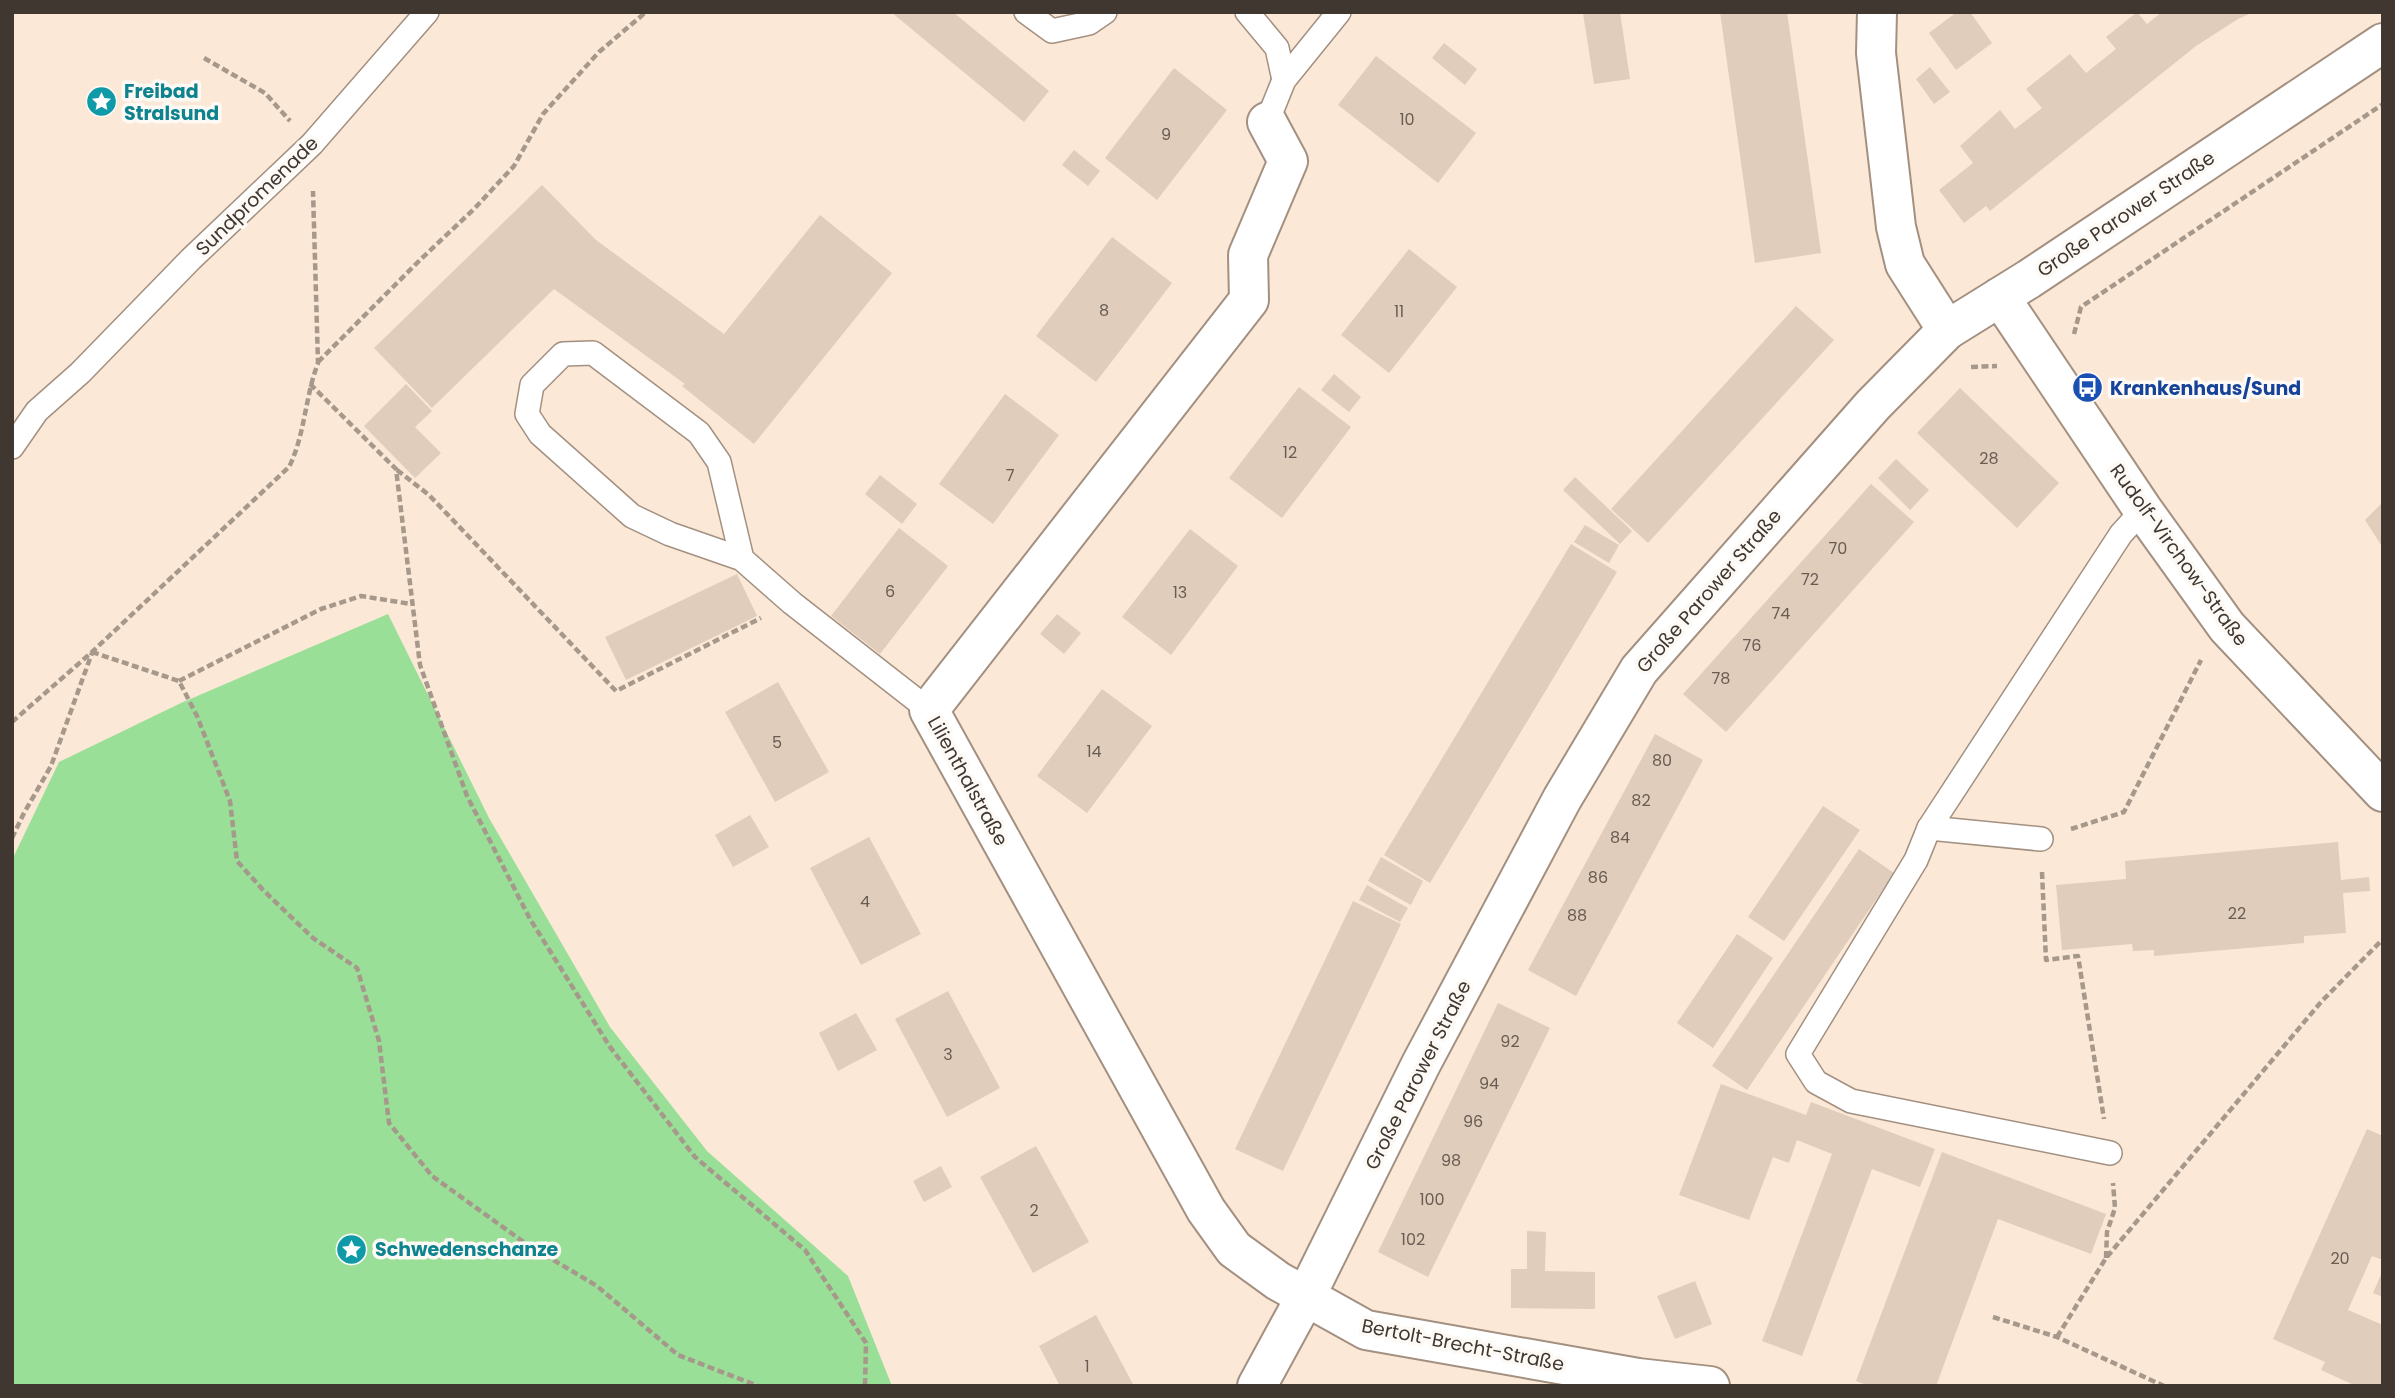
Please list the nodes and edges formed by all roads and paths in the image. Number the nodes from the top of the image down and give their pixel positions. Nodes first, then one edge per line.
1 (427, 12) edge
2 (646, 12) edge
3 (1026, 12) edge
4 (1105, 12) edge
5 (1247, 12) edge
6 (1339, 12) edge
7 (1877, 12) edge
8 (2383, 43) edge
9 (204, 58) dead end
10 (1284, 80) junction
11 (2383, 104) edge
12 (1268, 122) joint
13 (312, 144) junction
14 (2000, 297) junction
15 (1947, 330) junction
16 (2070, 347) dead end
17 (318, 363) junction
18 (2004, 366) dead end
19 (1958, 367) dead end
20 (310, 384) junction
21 (12, 447) edge
22 (396, 470) junction
23 (2143, 510) junction
24 (742, 559) junction
25 (792, 603) junction
26 (411, 604) junction
27 (2227, 626) junction
28 (92, 652) junction
29 (179, 681) junction
30 (929, 710) junction
31 (12, 722) edge
32 (2383, 792) edge
33 (1929, 828) junction
34 (12, 838) edge
35 (2041, 839) junction
36 (2383, 939) edge
37 (2110, 1153) junction
38 (2106, 1258) junction
39 (1306, 1296) junction
40 (1993, 1317) dead end
41 (2057, 1337) junction
42 (758, 1386) edge
43 (865, 1386) edge
44 (1257, 1386) edge
45 (1710, 1386) edge
46 (2164, 1386) edge

1 - 13 lane, Sundpromenade
2 - 17 path
3 - 4 lane
5 - 10 lane
6 - 10 lane
7 - 15 street
8 - 14 street, Große Parower Straße
9 - 13 path
10 - 12 lane
11 - 16 path
12 - 30 street, Lilienthalstraße
13 - 17 path
13 - 21 lane, Sundpromenade
14 - 15 street, Große Parower Straße
14 - 23 street, Rudolf-Virchow-Straße
15 - 39 street, Große Parower Straße
17 - 20 path
18 - 19 path
20 - 22 path
20 - 28 path
22 - 25 path
22 - 26 path
23 - 27 street, Rudolf-Virchow-Straße
23 - 33 lane
24 - 24 lane
24 - 25 lane
25 - 30 lane
26 - 29 path
26 - 43 path
27 - 32 street, Rudolf-Virchow-Straße
27 - 35 path
28 - 29 path
28 - 31 path
28 - 34 path
29 - 42 path
30 - 39 street, Lilienthalstraße
33 - 35 lane
33 - 37 lane
35 - 37 path
36 - 38 path
37 - 38 path
38 - 41 path
39 - 44 street, Große Parower Straße
39 - 45 street, Bertolt-Brecht-Straße
40 - 41 path
41 - 46 path

